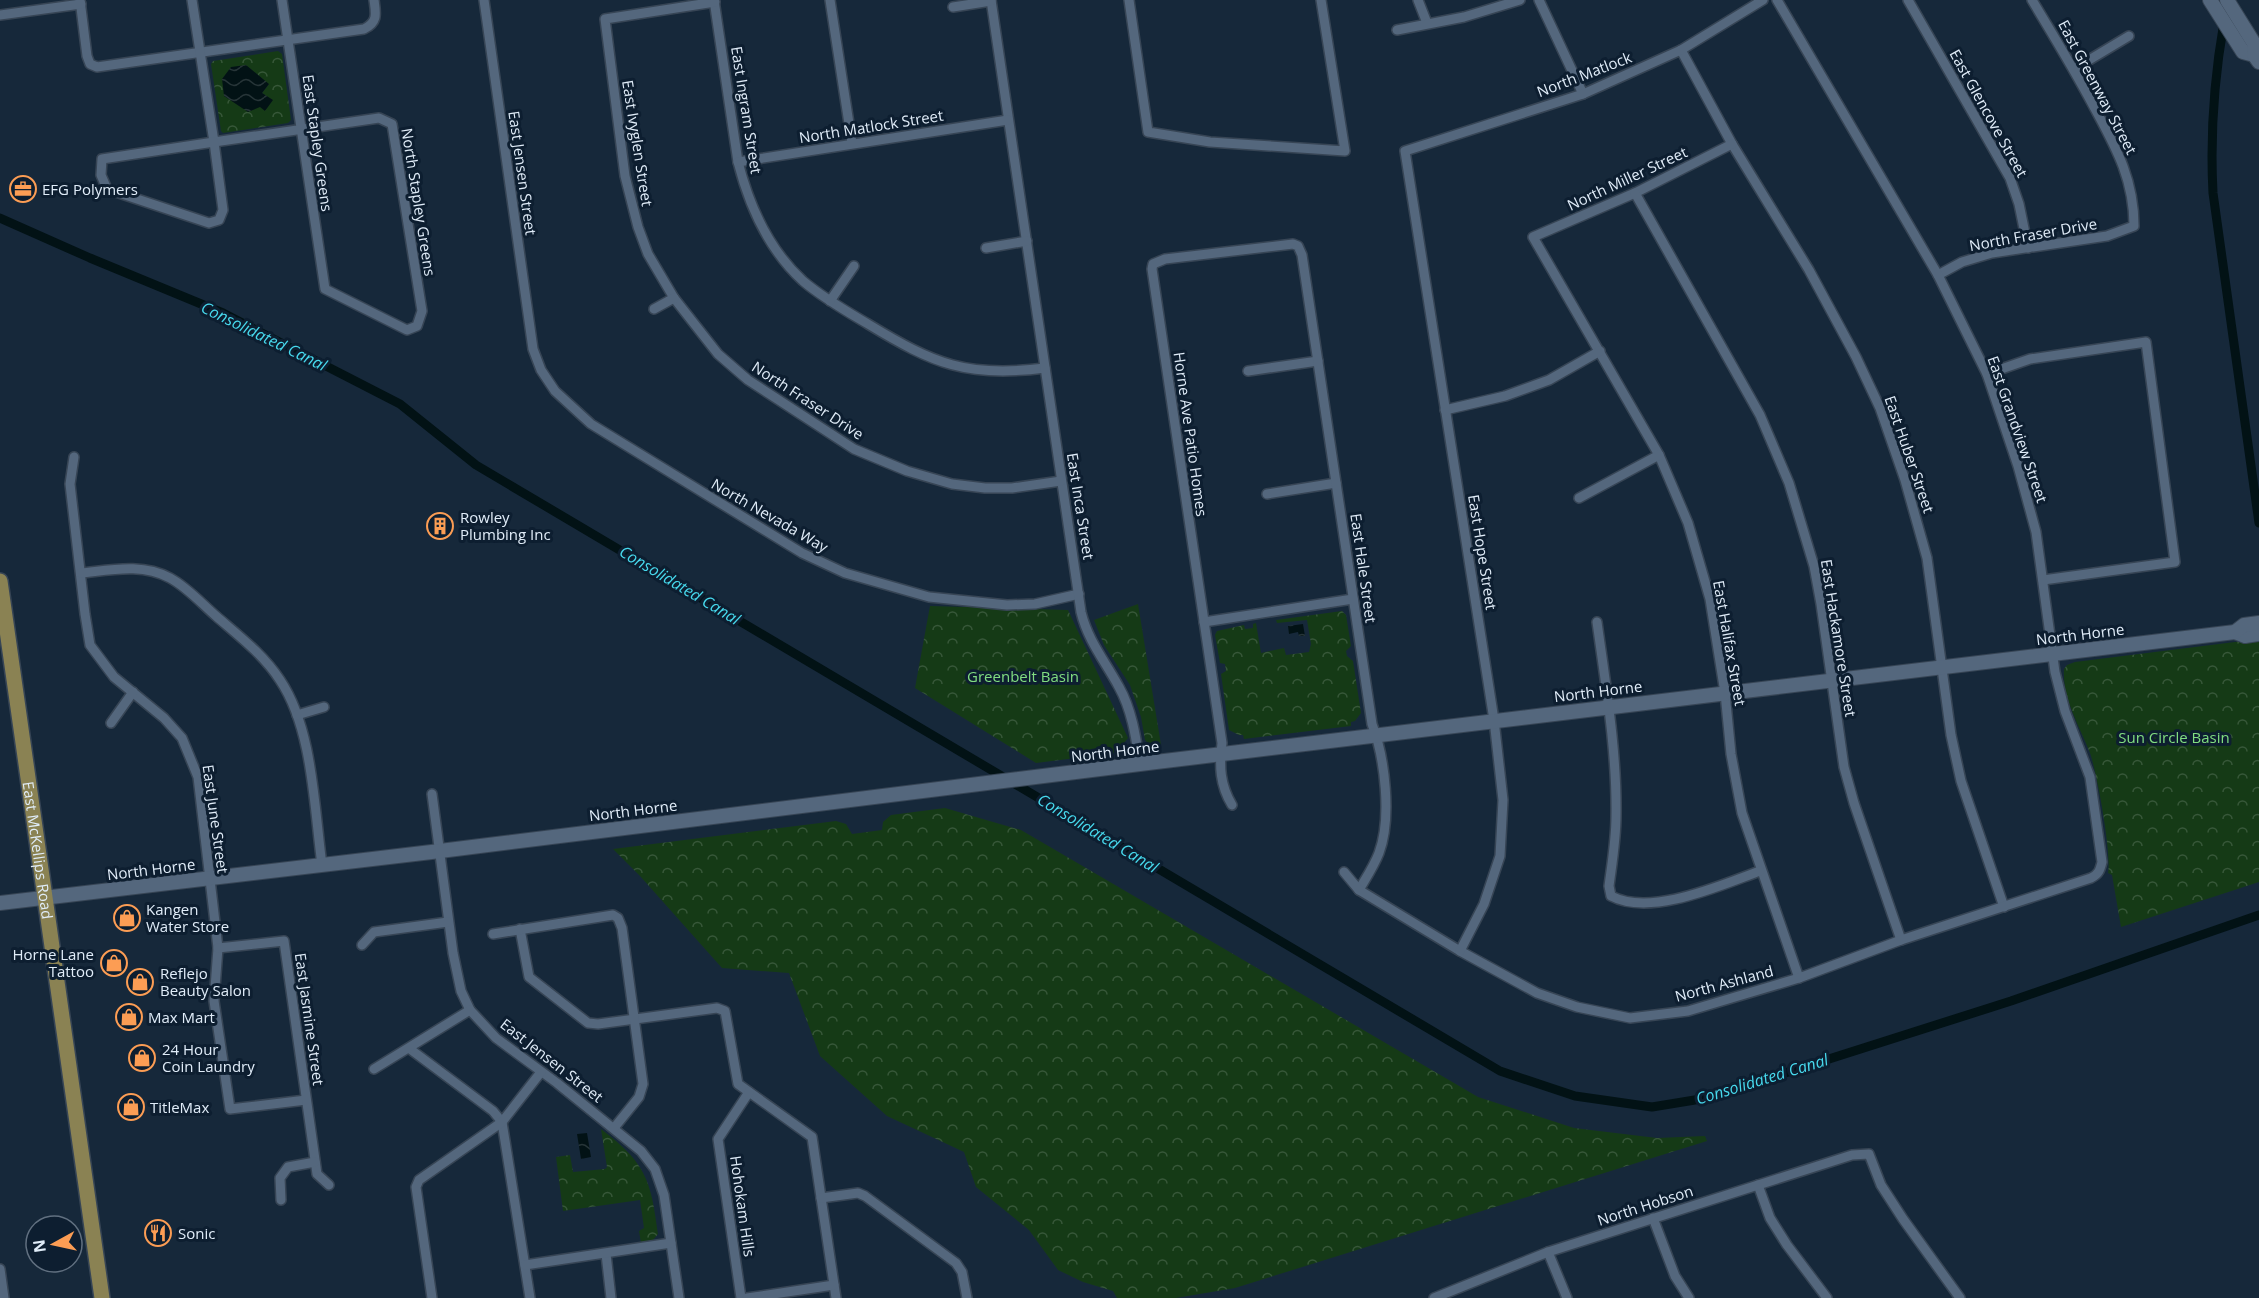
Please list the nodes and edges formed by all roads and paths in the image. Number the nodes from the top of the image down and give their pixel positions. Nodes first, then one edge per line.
1 (192, 0) edge
2 (282, 0) edge
3 (374, 0) edge
4 (484, 0) edge
5 (830, 0) edge
6 (1128, 0) edge
7 (1321, 0) edge
8 (1418, 0) edge
9 (1520, 0) edge
10 (1539, 0) edge
11 (1763, 0) edge
12 (1777, 0) edge
13 (1908, 0) edge
14 (2032, 0) edge
15 (2227, 0) edge
16 (715, 1) edge
17 (991, 1) edge
18 (80, 2) edge
19 (2212, 4) edge
20 (953, 7) dead end
21 (0, 15) edge
22 (1427, 23) junction
23 (1397, 30) dead end
24 (2129, 36) dead end
25 (288, 39) junction
26 (1681, 50) junction
27 (200, 53) junction
28 (2256, 59) edge
29 (2074, 69) junction
30 (1583, 94) junction
31 (1008, 120) junction
32 (300, 129) junction
33 (214, 142) junction
34 (852, 143) junction
35 (1732, 144) junction
36 (1405, 151) joint
37 (738, 162) junction
38 (1635, 193) junction
39 (2134, 226) joint
40 (1533, 237) joint
41 (1027, 241) junction
42 (1298, 246) joint
43 (986, 248) dead end
44 (2028, 248) junction
45 (854, 266) dead end
46 (1938, 275) junction
47 (325, 289) joint
48 (674, 298) junction
49 (830, 301) junction
50 (654, 309) dead end
51 (533, 350) joint
52 (1600, 351) junction
53 (1318, 361) junction
54 (1045, 368) junction
55 (1248, 372) dead end
56 (1986, 374) junction
57 (1445, 410) junction
58 (1659, 455) junction
59 (74, 458) dead end
60 (1061, 481) junction
61 (1336, 483) junction
62 (1267, 494) dead end
63 (1579, 498) dead end
64 (81, 573) junction
65 (2043, 580) junction
66 (0, 581) edge
67 (1079, 594) junction
68 (1353, 599) junction
69 (1204, 622) junction
70 (1598, 622) dead end
71 (2259, 623) edge
72 (2235, 632) junction
73 (2259, 634) edge
74 (2052, 654) junction
75 (1943, 667) junction
76 (1833, 681) junction
77 (133, 692) junction
78 (1725, 693) junction
79 (1609, 706) junction
80 (324, 707) dead end
81 (297, 715) junction
82 (1494, 720) junction
83 (111, 723) dead end
84 (1376, 736) junction
85 (1220, 755) junction
86 (1140, 764) junction
87 (432, 794) dead end
88 (1232, 805) dead end
89 (440, 851) junction
90 (322, 865) junction
91 (1760, 871) junction
92 (1344, 872) dead end
93 (2098, 874) joint
94 (209, 879) junction
95 (1359, 890) junction
96 (46, 898) junction
97 (0, 903) edge
98 (2004, 907) junction
99 (448, 922) junction
100 (520, 929) junction
101 (493, 934) dead end
102 (1901, 940) junction
103 (362, 945) dead end
104 (218, 948) junction
105 (1460, 951) junction
106 (1799, 978) junction
107 (470, 1011) junction
108 (634, 1019) junction
109 (410, 1049) junction
110 (374, 1069) dead end
111 (542, 1072) junction
112 (749, 1092) junction
113 (306, 1100) junction
114 (502, 1122) junction
115 (614, 1128) junction
116 (315, 1162) junction
117 (328, 1185) dead end
118 (1758, 1185) junction
119 (821, 1198) junction
120 (281, 1200) dead end
121 (1653, 1218) junction
122 (671, 1243) junction
123 (1548, 1252) junction
124 (606, 1254) junction
125 (525, 1265) junction
126 (0, 1269) edge
127 (834, 1285) junction
128 (4, 1298) edge
129 (102, 1298) edge
130 (432, 1298) edge
131 (530, 1298) edge
132 (611, 1298) edge
133 (679, 1298) edge
134 (741, 1298) edge
135 (747, 1298) edge
136 (836, 1298) edge
137 (967, 1298) edge
138 (1434, 1298) edge
139 (1567, 1298) edge
140 (1689, 1298) edge
141 (1827, 1298) edge
142 (1960, 1298) edge

1 - 27 street
2 - 25 street, East Stapley Greens
3 - 25 street
4 - 51 street, East Jensen Street
5 - 34 street
6 - 7 street
8 - 22 street
9 - 22 street
10 - 30 street
11 - 26 street, North Matlock
12 - 46 street, East Grandview Street
13 - 44 street, East Glencove Street
14 - 29 street, East Greenway Street
15 - 28 street
16 - 37 street, East Ingram Street
16 - 48 street, East Ivyglen Street
17 - 20 street, East Inca Street
17 - 31 street, East Inca Street
18 - 21 street
18 - 27 street
19 - 28 street
22 - 23 street
24 - 29 street
25 - 27 street
25 - 32 street, East Stapley Greens
26 - 30 street, North Matlock
26 - 35 street, East Huber Street
27 - 33 street
29 - 39 street, East Greenway Street
30 - 36 street, North Matlock
31 - 34 street, North Matlock Street
31 - 41 street, East Inca Street
32 - 33 street, North Stapley Greens
32 - 47 street, East Stapley Greens
32 - 47 street, North Stapley Greens
33 - 33 street
34 - 37 street, North Matlock Street
35 - 38 street, North Miller Street
35 - 75 street, East Huber Street
36 - 57 street, East Hope Street
37 - 49 street, East Ingram Street
38 - 40 street, North Miller Street
38 - 76 street, East Hackamore Street
39 - 44 street, North Fraser Drive
40 - 52 street, East Halifax Street
41 - 43 street
41 - 54 street, East Inca Street
42 - 53 street, East Hale Street
42 - 69 street, Horne Ave Patio Homes
44 - 46 street, North Fraser Drive
45 - 49 street
46 - 56 street, East Grandview Street
48 - 50 street
48 - 60 street, North Fraser Drive
49 - 54 street, East Ingram Street
51 - 67 street, North Nevada Way
52 - 57 street
52 - 58 street, East Halifax Street
53 - 55 street
53 - 61 street, East Hale Street
54 - 60 street, East Inca Street
56 - 65 street, East Grandview Street
56 - 65 street
57 - 82 street, East Hope Street
58 - 63 street
58 - 78 street, East Halifax Street
59 - 64 street, East June Street
60 - 67 street, East Inca Street
61 - 62 street
61 - 68 street, East Hale Street
64 - 77 street, East June Street
64 - 81 street
65 - 74 street, East Grandview Street
66 - 96 main road, East McKellips Road
67 - 86 street, East Inca Street
68 - 69 street
68 - 84 street, East Hale Street
69 - 85 street, Horne Ave Patio Homes
70 - 79 street
71 - 72 street, North Horne
72 - 73 street, North Horne
72 - 74 street, North Horne
74 - 75 street, North Horne
74 - 93 street, East Grandview Street
75 - 76 street, North Horne
75 - 98 street, East Huber Street
76 - 78 street, North Horne
76 - 102 street, East Hackamore Street
77 - 83 street
77 - 94 street, East June Street
78 - 79 street, North Horne
78 - 91 street, East Halifax Street
79 - 82 street, North Horne
79 - 91 street
80 - 81 street
81 - 90 street
82 - 84 street, North Horne
82 - 105 street, East Hope Street
84 - 85 street, North Horne
84 - 95 street, East Hale Street
85 - 86 street, North Horne
85 - 88 street, Horne Ave Patio Homes
86 - 89 street, North Horne
87 - 89 street, East Jensen Street
89 - 90 street, North Horne
89 - 99 street, East Jensen Street
90 - 94 street, North Horne
91 - 106 street, East Halifax Street
92 - 95 street, North Ashland
93 - 98 street, North Ashland
94 - 96 street, North Horne
94 - 104 street, East June Street
95 - 105 street, North Ashland
96 - 97 street, North Horne
96 - 129 main road, East McKellips Road
98 - 102 street, North Ashland
99 - 103 street
99 - 107 street, East Jensen Street
100 - 101 street
100 - 108 street
100 - 108 street
102 - 106 street, North Ashland
104 - 113 street, East Jasmine Street
104 - 113 street, East June Street
105 - 106 street, North Ashland
107 - 109 street
107 - 111 street, East Jensen Street
108 - 112 street
108 - 115 street
109 - 110 street
109 - 114 street
111 - 114 street
111 - 115 street, East Jensen Street
112 - 119 street
112 - 134 street, Hohokam Hills
113 - 116 street, East Jasmine Street
114 - 125 street
114 - 130 street
115 - 122 street, East Jensen Street
116 - 117 street
116 - 120 street
118 - 121 street, North Hobson
118 - 141 street
118 - 142 street, North Hobson
119 - 127 street
119 - 137 street
121 - 123 street, North Hobson
121 - 140 street
122 - 124 street
122 - 133 street, East Jensen Street
123 - 138 street, North Hobson
123 - 139 street
124 - 125 street
124 - 132 street
125 - 131 street
126 - 128 street
127 - 135 street
127 - 136 street

